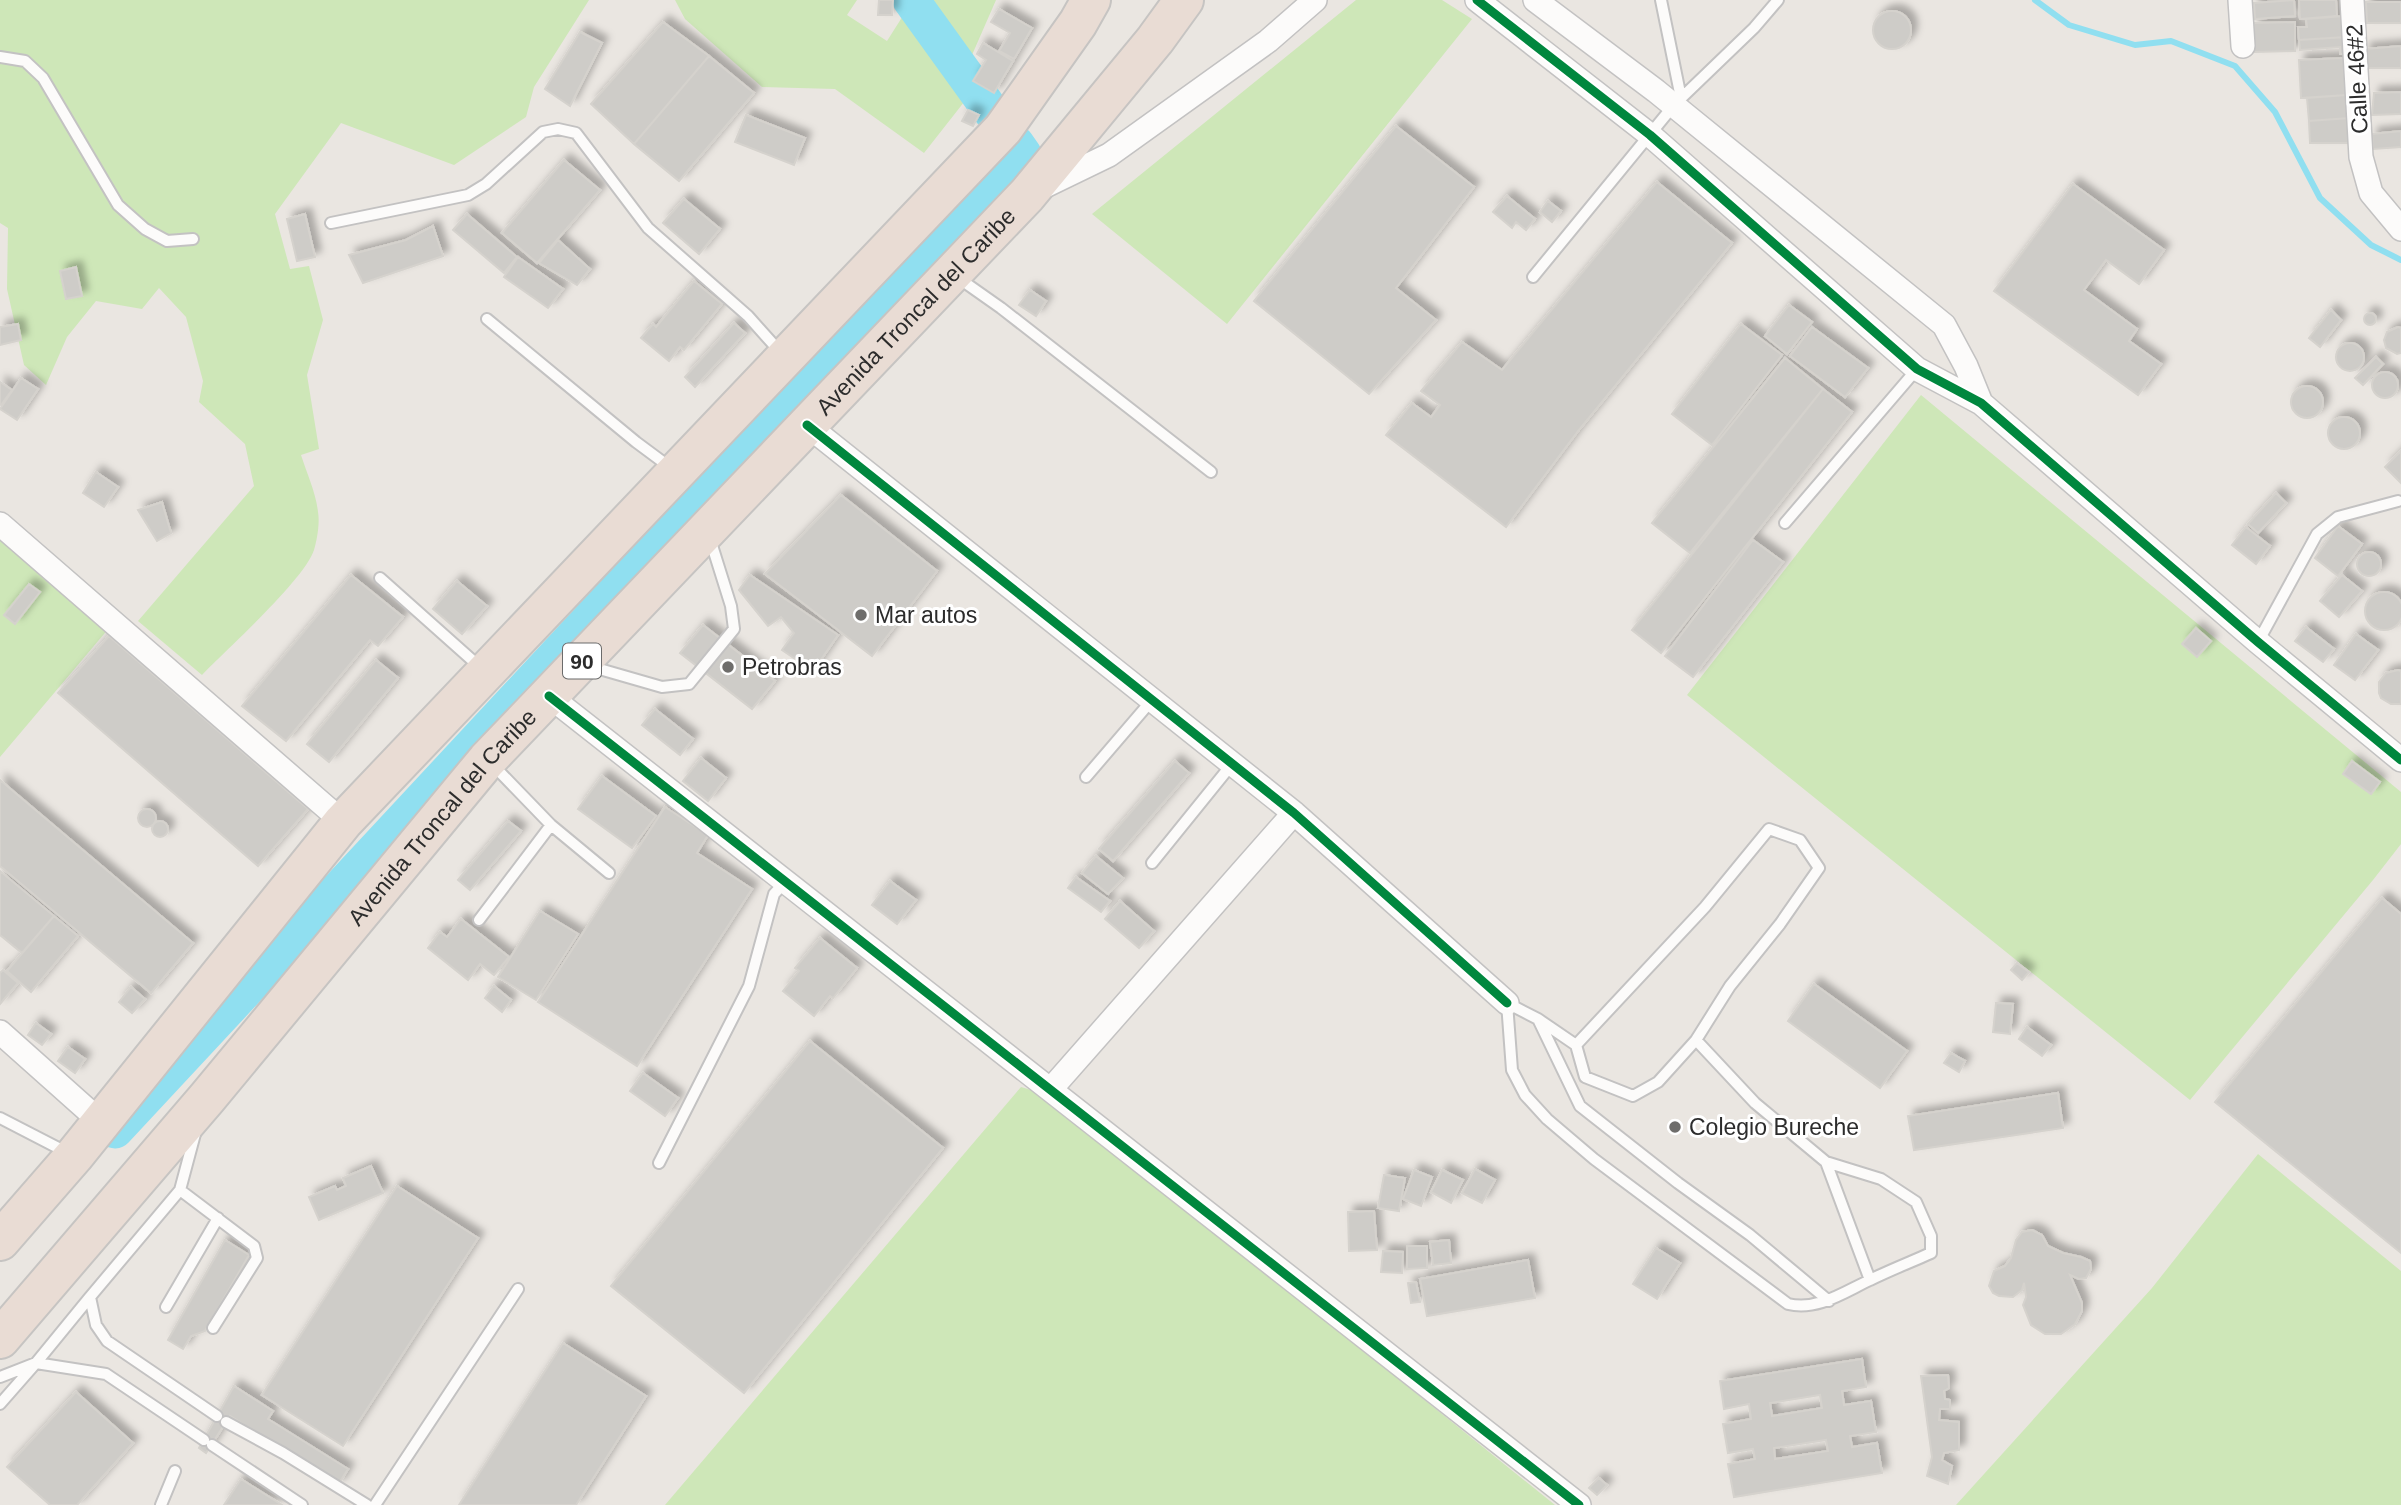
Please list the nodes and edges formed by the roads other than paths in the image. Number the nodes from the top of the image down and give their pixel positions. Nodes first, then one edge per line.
1 (1091, 0) edge
2 (1184, 0) edge
3 (1315, 0) edge
4 (1477, 0) edge
5 (1535, 0) edge
6 (1661, 0) edge
7 (1778, 0) edge
8 (2240, 0) edge
9 (2352, 0) edge
10 (2243, 46) dead end
11 (0, 57) edge
12 (1677, 102) junction
13 (1650, 135) junction
14 (1027, 195) junction
15 (331, 223) dead end
16 (2401, 229) edge
17 (193, 239) dead end
18 (952, 274) junction
19 (1533, 277) dead end
20 (487, 319) dead end
21 (785, 357) junction
22 (1917, 369) junction
23 (1981, 403) junction
24 (807, 425) junction
25 (676, 472) junction
26 (1211, 472) dead end
27 (2398, 501) dead end
28 (1785, 523) dead end
29 (0, 524) edge
30 (707, 530) junction
31 (380, 578) dead end
32 (2258, 642) junction
33 (580, 663) junction
34 (486, 672) junction
35 (549, 696) junction
36 (1152, 700) junction
37 (487, 760) junction
38 (2401, 760) edge
39 (1231, 764) junction
40 (1086, 777) dead end
41 (1294, 813) junction
42 (343, 822) junction
43 (551, 825) junction
44 (1152, 863) dead end
45 (609, 873) dead end
46 (786, 881) junction
47 (480, 919) dead end
48 (1507, 1003) junction
49 (1538, 1018) junction
50 (0, 1032) edge
51 (1696, 1040) junction
52 (1576, 1045) junction
53 (1051, 1089) junction
54 (207, 1098) junction
55 (0, 1118) edge
56 (102, 1123) junction
57 (74, 1156) junction
58 (1826, 1162) junction
59 (659, 1163) dead end
60 (180, 1190) junction
61 (218, 1218) junction
62 (0, 1241) edge
63 (1870, 1280) junction
64 (518, 1289) dead end
65 (90, 1297) junction
66 (1829, 1301) junction
67 (166, 1307) dead end
68 (213, 1328) dead end
69 (0, 1339) edge
70 (36, 1363) junction
71 (0, 1377) edge
72 (0, 1404) edge
73 (175, 1471) dead end
74 (161, 1505) edge
75 (302, 1505) edge
76 (367, 1505) edge
77 (375, 1505) edge
78 (1579, 1505) edge

1 - 21 highway
2 - 14 highway, Avenida Troncal del Caribe / 90
3 - 14 street
4 - 13 street
5 - 12 street
6 - 12 lane
7 - 12 lane
8 - 10 street
9 - 16 street, Calle 46#2
11 - 17 lane
12 - 13 lane
12 - 23 street
13 - 19 lane
13 - 22 street
14 - 18 highway, Avenida Troncal del Caribe / 90
15 - 21 lane
18 - 24 highway, Avenida Troncal del Caribe / 90
18 - 26 lane
20 - 25 lane
21 - 25 highway
22 - 23 street
22 - 28 lane
23 - 32 street
24 - 30 highway, Avenida Troncal del Caribe / 90
24 - 36 street
25 - 34 highway
27 - 32 lane
29 - 42 street
30 - 33 highway, Avenida Troncal del Caribe / 90
30 - 33 lane
31 - 34 lane
32 - 38 street
33 - 35 highway, Avenida Troncal del Caribe / 90
34 - 42 highway
35 - 37 highway, Avenida Troncal del Caribe / 90
35 - 46 street
36 - 39 street
36 - 40 lane
37 - 43 lane
37 - 54 highway, Avenida Troncal del Caribe / 90
39 - 41 street
39 - 44 lane
41 - 48 street
41 - 53 street
42 - 56 highway
43 - 45 lane
43 - 47 lane
46 - 53 street
46 - 59 lane
48 - 49 lane
48 - 66 lane
49 - 52 lane
49 - 66 lane
50 - 56 street
51 - 52 lane
51 - 52 lane
51 - 58 lane
53 - 78 street
54 - 60 lane
54 - 69 highway, Avenida Troncal del Caribe / 90
55 - 57 lane
56 - 57 highway
57 - 62 highway
58 - 63 lane
58 - 63 lane
60 - 61 lane
60 - 65 lane
61 - 67 lane
61 - 68 lane
63 - 66 lane
64 - 77 lane
65 - 70 lane
65 - 76 lane
70 - 71 lane
70 - 72 lane
70 - 75 lane
73 - 74 lane

